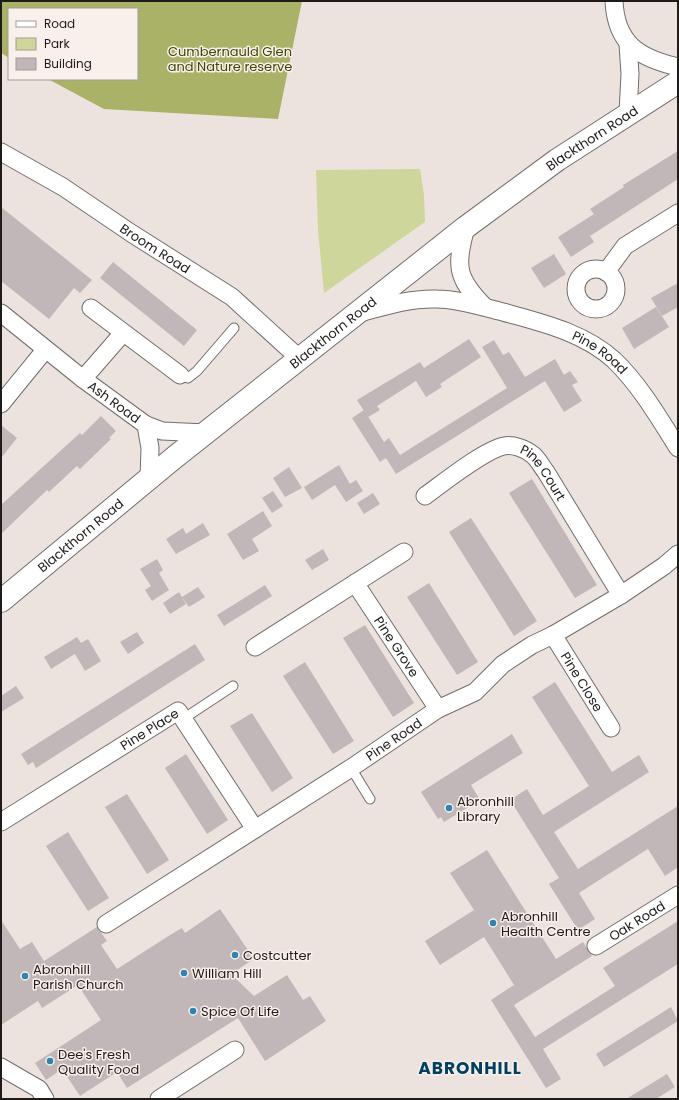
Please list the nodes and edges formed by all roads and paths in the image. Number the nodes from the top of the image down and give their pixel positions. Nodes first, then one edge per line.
1 (614, 1) edge
2 (628, 44) junction
3 (678, 67) edge
4 (678, 82) edge
5 (628, 113) junction
6 (1, 152) edge
7 (678, 213) edge
8 (466, 227) junction
9 (606, 272) dead end
10 (485, 307) junction
11 (91, 308) dead end
12 (1, 313) edge
13 (352, 316) junction
14 (234, 328) dead end
15 (124, 333) junction
16 (45, 350) junction
17 (300, 359) junction
18 (180, 375) joint
19 (83, 379) junction
20 (1, 404) edge
21 (146, 425) junction
22 (206, 433) junction
23 (675, 438) edge
24 (150, 478) junction
25 (425, 496) dead end
26 (404, 552) dead end
27 (678, 554) edge
28 (355, 583) junction
29 (621, 595) junction
30 (1, 601) edge
31 (552, 635) junction
32 (255, 647) dead end
33 (233, 686) dead end
34 (438, 709) junction
35 (183, 718) junction
36 (611, 728) dead end
37 (351, 768) junction
38 (370, 799) dead end
39 (1, 822) edge
40 (255, 829) junction
41 (678, 895) edge
42 (106, 924) dead end
43 (596, 946) dead end
44 (235, 1050) dead end
45 (1, 1067) edge
46 (45, 1099) edge
47 (159, 1099) edge

1 - 2 street
2 - 3 street
2 - 5 street
4 - 5 street, Blackthorn Road
5 - 8 street, Blackthorn Road
6 - 17 street, Broom Road
7 - 9 street
8 - 10 street, Pine Road
8 - 13 street, Blackthorn Road
10 - 13 street, Pine Road
10 - 23 street, Pine Road
11 - 15 street
12 - 16 street, Ash Road
13 - 17 street, Blackthorn Road
14 - 18 lane
15 - 18 street
15 - 19 street, Ash Road
16 - 19 street, Ash Road
16 - 20 street
17 - 22 street, Blackthorn Road
19 - 21 street, Ash Road
21 - 22 street, Ash Road
21 - 24 street, Ash Road
22 - 24 street, Blackthorn Road
24 - 30 street, Blackthorn Road
25 - 29 street, Pine Court
26 - 28 street
27 - 29 street, Pine Road
28 - 32 street
28 - 34 street, Pine Grove
29 - 31 street, Pine Road
31 - 34 street, Pine Road
31 - 36 street, Pine Close
33 - 35 lane
34 - 37 street, Pine Road
35 - 39 street, Pine Place
35 - 40 street, Pine Place
37 - 38 lane
37 - 40 street, Pine Road
40 - 42 street, Pine Road
41 - 43 street, Oak Road
44 - 47 street
45 - 46 street

